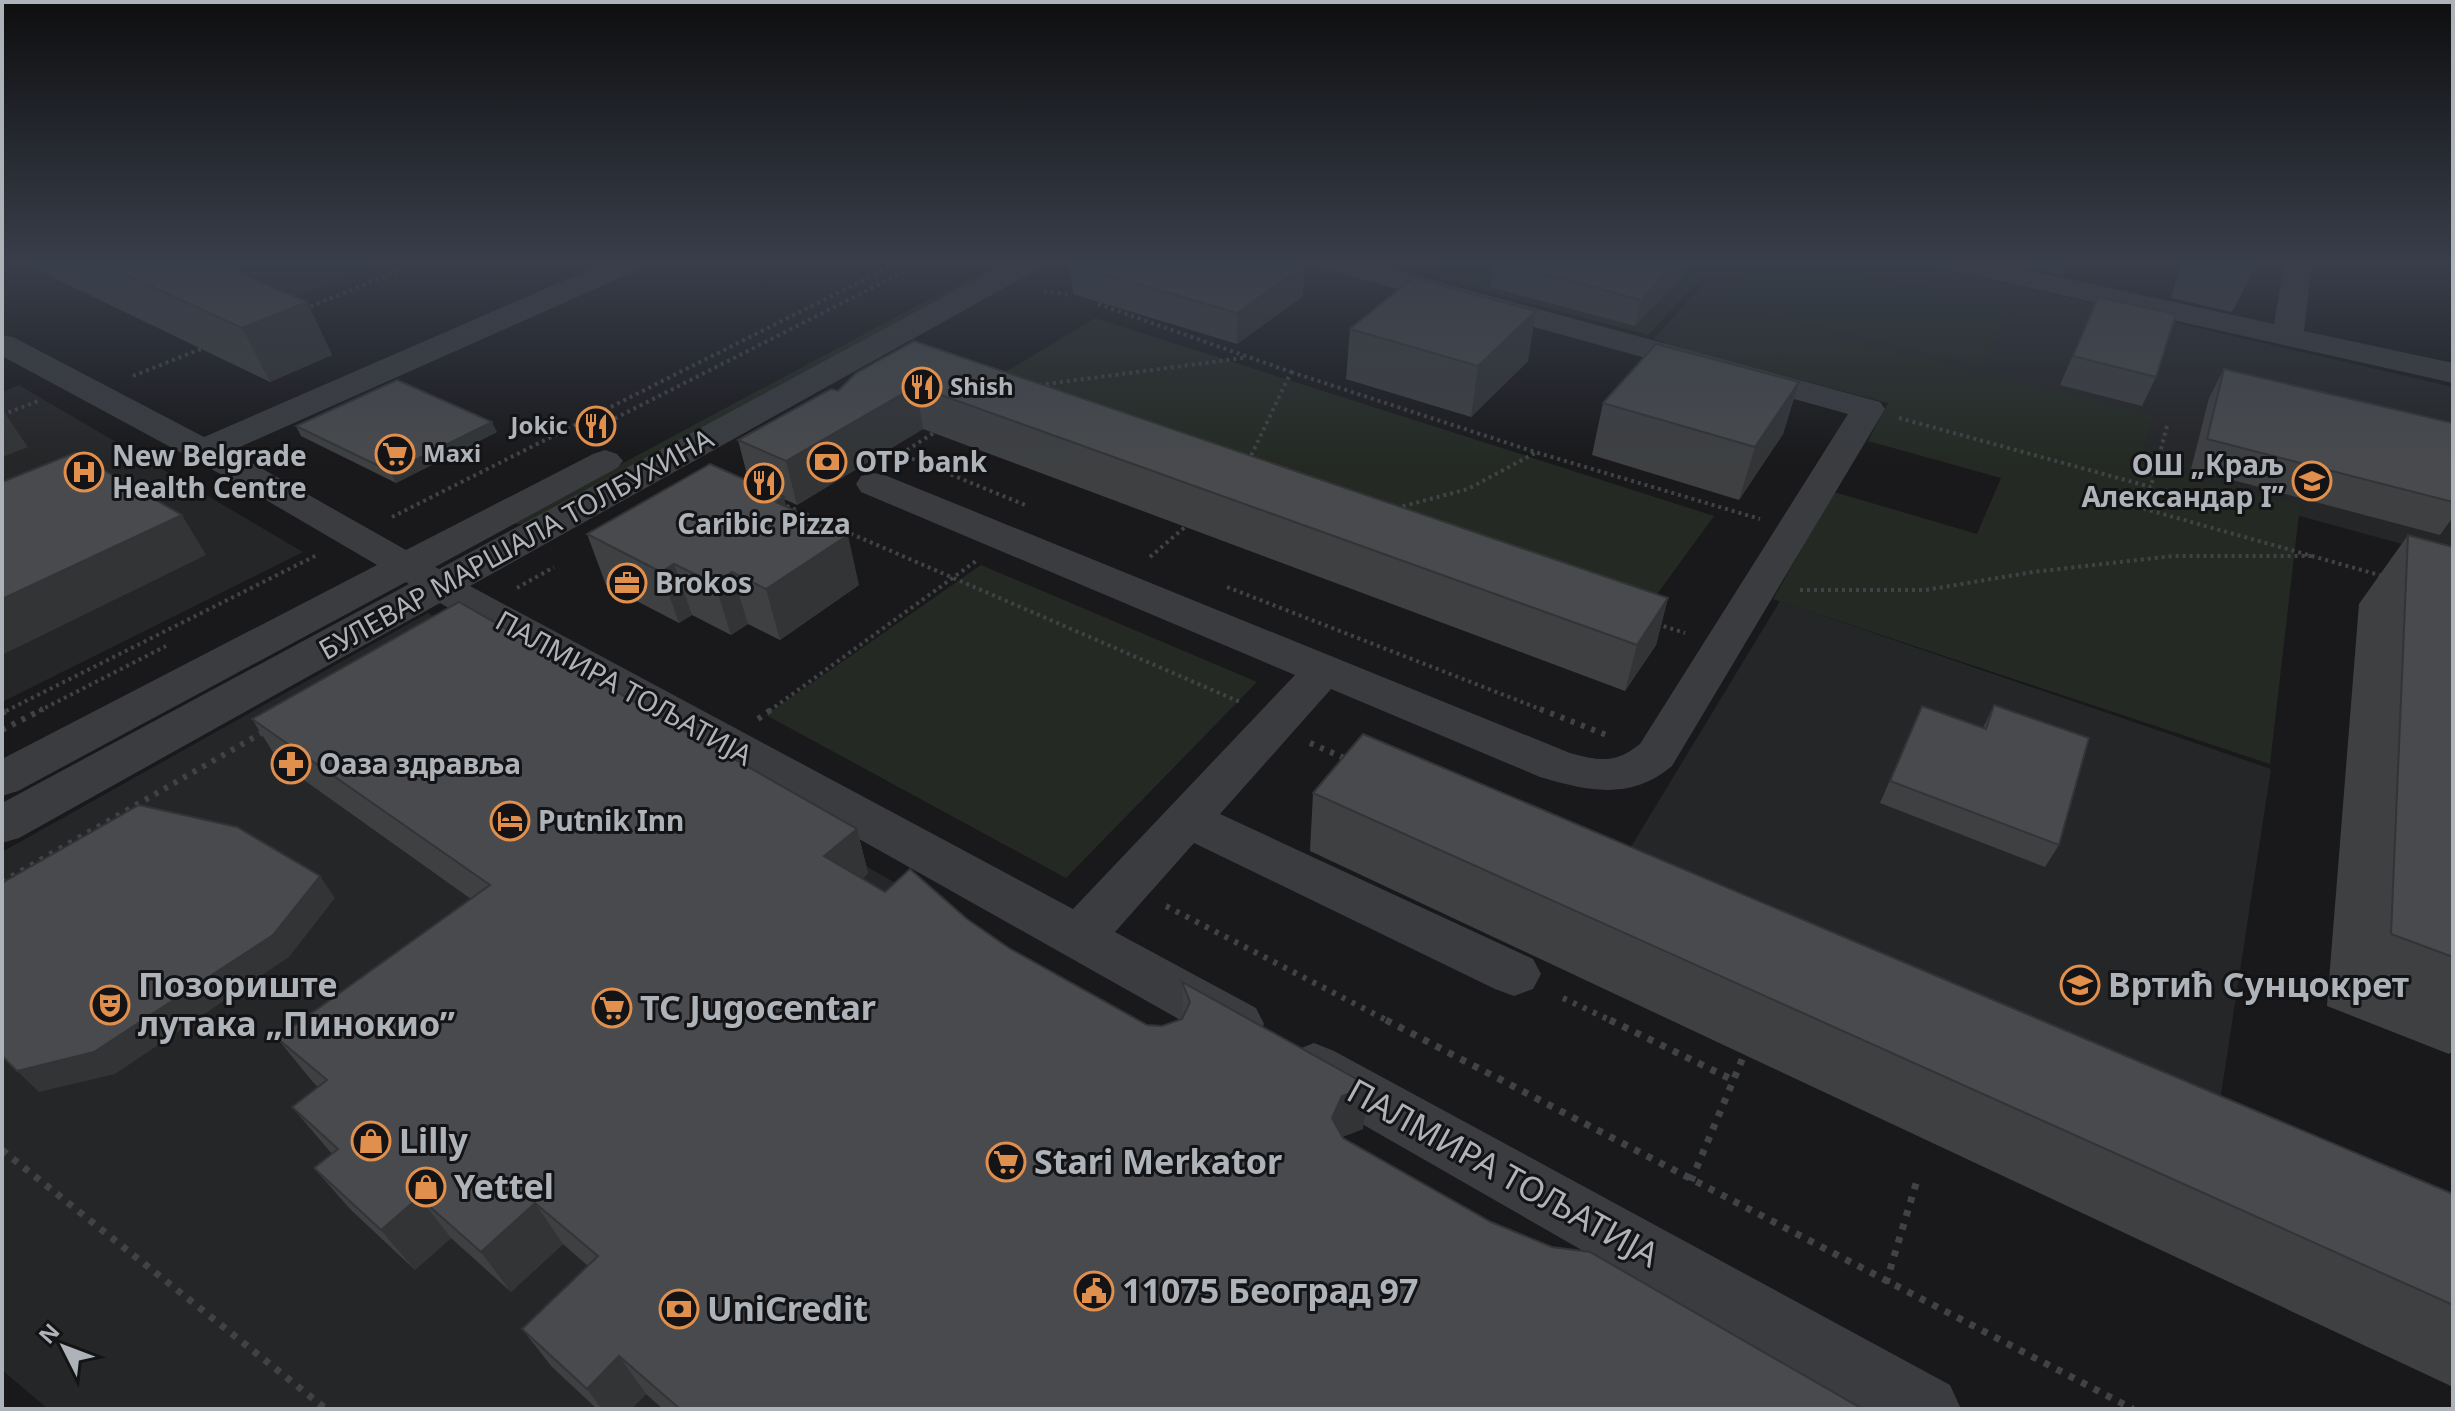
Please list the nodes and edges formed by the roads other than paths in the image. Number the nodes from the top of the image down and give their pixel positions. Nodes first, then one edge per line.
1 (482, 328) edge
2 (865, 328) edge
3 (929, 328) edge
4 (1577, 328) edge
5 (2246, 328) edge
6 (2289, 328) edge
7 (2288, 337) junction
8 (2, 344) edge
9 (2453, 373) edge
10 (204, 450) junction
11 (874, 484) dead end
12 (422, 576) junction
13 (1325, 669) junction
14 (2, 779) edge
15 (1188, 819) junction
16 (2, 825) edge
17 (912, 846) junction
18 (981, 937) edge
19 (1079, 937) junction
20 (1514, 974) dead end
21 (1513, 1241) edge
22 (1641, 1250) junction
23 (1843, 1382) edge
24 (1926, 1409) edge

1 - 10 street
2 - 12 street, БУЛЕВАР МАРШАЛА ТОЛБУХИНА
3 - 12 street, БУЛЕВАР МАРШАЛА ТОЛБУХИНА
4 - 13 street
5 - 7 street
6 - 7 street
7 - 9 street
8 - 10 street, ПАЛМИРА ТОЉАТИЈА
10 - 12 street, ПАЛМИРА ТОЉАТИЈА
11 - 13 street
12 - 14 street, БУЛЕВАР МАРШАЛА ТОЛБУХИНА
12 - 16 street, БУЛЕВАР МАРШАЛА ТОЛБУХИНА
12 - 17 street, ПАЛМИРА ТОЉАТИЈА
13 - 15 street
15 - 19 street
15 - 20 street
17 - 18 street
17 - 19 street, ПАЛМИРА ТОЉАТИЈА
19 - 22 street, ПАЛМИРА ТОЉАТИЈА
21 - 22 street
22 - 23 street, ПАЛМИРА ТОЉАТИЈА
23 - 24 street, ПАЛМИРА ТОЉАТИЈА

